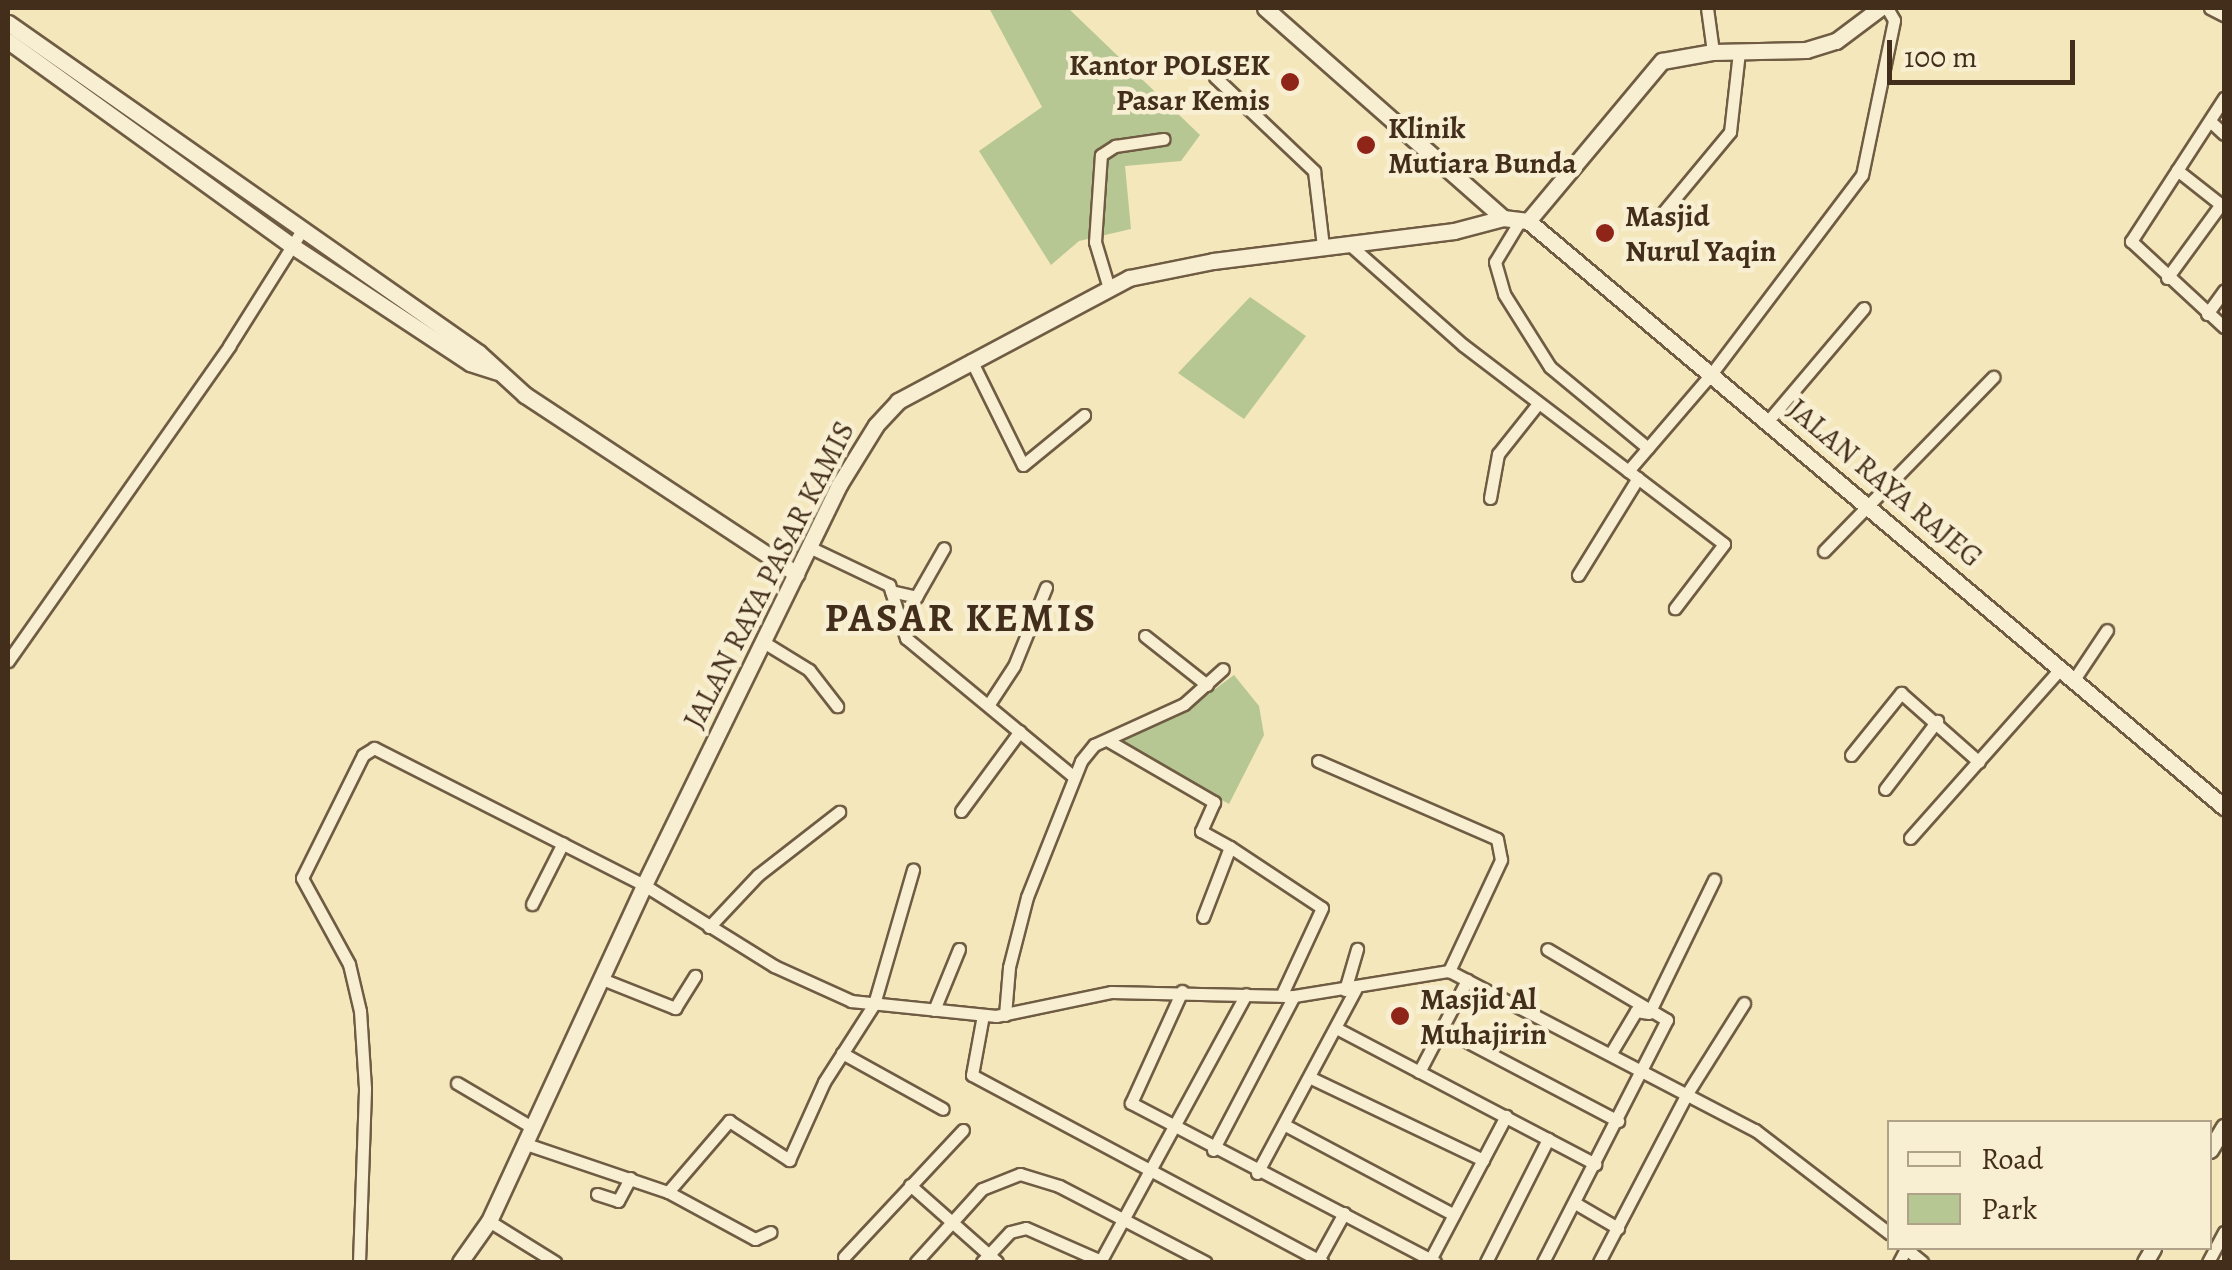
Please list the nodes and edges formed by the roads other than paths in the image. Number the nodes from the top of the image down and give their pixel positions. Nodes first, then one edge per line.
1 (1268, 8) edge
2 (1707, 8) edge
3 (1884, 8) edge
4 (2210, 8) edge
5 (2224, 14) edge
6 (8, 23) edge
7 (8, 41) edge
8 (1713, 52) junction
9 (1739, 52) junction
10 (1216, 78) dead end
11 (2224, 98) edge
12 (108, 103) junction
13 (2210, 121) junction
14 (2224, 134) edge
15 (1163, 139) dead end
16 (2178, 170) junction
17 (2222, 205) edge
18 (1503, 218) junction
19 (1524, 220) junction
20 (1656, 221) dead end
21 (302, 230) junction
22 (290, 245) junction
23 (1350, 245) junction
24 (1323, 246) junction
25 (2167, 278) junction
26 (1108, 286) junction
27 (2224, 291) edge
28 (1864, 308) dead end
29 (2207, 314) junction
30 (2224, 326) edge
31 (971, 360) junction
32 (1712, 373) junction
33 (506, 374) junction
34 (1993, 377) dead end
35 (1537, 405) junction
36 (1084, 415) dead end
37 (1768, 421) junction
38 (1648, 448) junction
39 (1633, 475) junction
40 (1490, 498) dead end
41 (1869, 502) junction
42 (808, 547) junction
43 (944, 548) dead end
44 (1824, 552) dead end
45 (796, 574) junction
46 (1578, 574) dead end
47 (1046, 587) dead end
48 (891, 591) junction
49 (1676, 608) dead end
50 (2107, 630) dead end
51 (1144, 636) dead end
52 (765, 643) junction
53 (8, 661) edge
54 (1223, 669) dead end
55 (2060, 669) junction
56 (2074, 680) junction
57 (1207, 685) junction
58 (989, 704) junction
59 (837, 706) dead end
60 (1937, 721) junction
61 (1020, 731) junction
62 (1107, 740) junction
63 (1850, 755) dead end
64 (1318, 760) dead end
65 (1979, 762) junction
66 (1074, 777) junction
67 (1885, 789) dead end
68 (2224, 807) edge
69 (961, 810) dead end
70 (839, 812) dead end
71 (1910, 838) dead end
72 (563, 843) junction
73 (1230, 847) junction
74 (913, 870) dead end
75 (1714, 880) dead end
76 (644, 885) junction
77 (532, 904) dead end
78 (1203, 918) dead end
79 (710, 927) junction
80 (959, 949) dead end
81 (1356, 949) dead end
82 (1548, 949) dead end
83 (1449, 971) junction
84 (696, 976) dead end
85 (602, 979) junction
86 (1467, 980) junction
87 (1182, 990) junction
88 (1350, 990) junction
89 (1246, 994) junction
90 (1288, 995) junction
91 (1744, 1003) dead end
92 (874, 1004) junction
93 (1652, 1009) junction
94 (934, 1010) junction
95 (983, 1015) junction
96 (1005, 1015) junction
97 (1336, 1028) junction
98 (1443, 1028) junction
99 (842, 1053) junction
100 (1611, 1053) junction
101 (1644, 1070) junction
102 (1418, 1072) junction
103 (1309, 1077) junction
104 (457, 1083) dead end
105 (1688, 1092) junction
106 (943, 1110) dead end
107 (1506, 1116) junction
108 (1618, 1121) junction
109 (1285, 1125) junction
110 (533, 1128) junction
111 (1172, 1129) junction
112 (963, 1130) dead end
113 (1548, 1139) junction
114 (526, 1144) junction
115 (1214, 1150) junction
116 (1483, 1160) junction
117 (1596, 1164) junction
118 (1148, 1172) junction
119 (1258, 1172) junction
120 (630, 1178) junction
121 (910, 1185) junction
122 (668, 1192) junction
123 (597, 1194) dead end
124 (1574, 1203) junction
125 (1344, 1213) junction
126 (1454, 1214) junction
127 (1122, 1219) junction
128 (952, 1221) junction
129 (489, 1222) junction
130 (1618, 1228) junction
131 (772, 1232) dead end
132 (1887, 1232) edge
133 (2224, 1232) edge
134 (844, 1257) dead end
135 (989, 1260) edge
136 (1433, 1261) edge
137 (359, 1262) edge
138 (460, 1262) edge
139 (555, 1262) edge
140 (916, 1262) edge
141 (1101, 1262) edge
142 (1205, 1262) edge
143 (1319, 1262) edge
144 (1486, 1262) edge
145 (1543, 1262) edge
146 (1600, 1262) edge
147 (2208, 1262) edge

1 - 18 main road
2 - 8 street
3 - 9 main road
3 - 32 street
4 - 5 street
6 - 12 main road
7 - 12 main road
8 - 9 main road
8 - 19 main road
9 - 20 street
10 - 24 street
11 - 13 street
12 - 21 main road
12 - 22 main road
13 - 14 street
13 - 16 street
15 - 26 street
16 - 17 street
16 - 25 street
17 - 25 street
18 - 19 main road
18 - 23 main road, JALAN RAYA PASAR KAMIS
19 - 32 main road, JALAN RAYA RAJEG
19 - 38 street
21 - 22 street
21 - 33 main road
22 - 33 main road
22 - 53 street
23 - 24 main road, JALAN RAYA PASAR KAMIS
23 - 35 street
24 - 26 main road, JALAN RAYA PASAR KAMIS
25 - 29 street
26 - 31 main road, JALAN RAYA PASAR KAMIS
27 - 29 street
28 - 37 street
29 - 30 street
31 - 36 street
31 - 42 main road, JALAN RAYA PASAR KAMIS
32 - 37 main road, JALAN RAYA RAJEG
32 - 38 street
33 - 45 main road
34 - 41 street
35 - 39 street
35 - 40 street
37 - 41 main road, JALAN RAYA RAJEG
38 - 39 street
39 - 46 street
39 - 49 street
41 - 44 street
41 - 55 main road, JALAN RAYA RAJEG
42 - 45 main road, JALAN RAYA PASAR KAMIS
42 - 48 street
43 - 48 street
45 - 52 main road, JALAN RAYA PASAR KAMIS
47 - 58 street
48 - 58 street
50 - 56 street
51 - 57 street
52 - 59 street
52 - 76 main road, JALAN RAYA PASAR KAMIS
54 - 57 street
55 - 56 main road, JALAN RAYA RAJEG
55 - 65 street
56 - 68 main road, JALAN RAYA RAJEG
57 - 62 street
58 - 61 street
60 - 63 street
60 - 65 street
60 - 67 street
61 - 66 street
61 - 69 street
62 - 66 street
62 - 73 street
64 - 83 street
65 - 71 street
66 - 96 street
70 - 79 street
72 - 76 street
72 - 77 street
72 - 137 street
73 - 78 street
73 - 90 street
74 - 92 street
75 - 93 street
76 - 79 street
76 - 85 main road, JALAN RAYA PASAR KAMIS
79 - 92 street
80 - 94 street
81 - 88 street
82 - 93 street
83 - 86 street
83 - 88 street
84 - 85 street
85 - 110 main road, JALAN RAYA PASAR KAMIS
86 - 98 street
86 - 100 street
87 - 89 street
87 - 96 street
87 - 111 street
88 - 90 street
88 - 97 street
89 - 90 street
89 - 111 street
90 - 115 street
91 - 105 street
92 - 94 street
92 - 99 street
93 - 100 street
93 - 101 street
94 - 95 street
95 - 96 street
95 - 118 street
97 - 102 street
97 - 103 street
98 - 102 street
98 - 108 street
99 - 106 street
99 - 122 street
100 - 101 street
101 - 105 street
101 - 108 street
102 - 107 street
103 - 109 street
103 - 116 street
104 - 110 street
105 - 130 street
105 - 132 street
107 - 113 street
107 - 116 street
108 - 117 street
109 - 119 street
109 - 126 street
110 - 114 main road, JALAN RAYA PASAR KAMIS
111 - 115 street
111 - 118 street
112 - 121 street
113 - 117 street
113 - 144 street
114 - 120 street
114 - 129 main road, JALAN RAYA PASAR KAMIS
115 - 119 street
116 - 126 street
117 - 124 street
118 - 127 street
118 - 143 street
119 - 125 street
120 - 122 street
120 - 123 street
121 - 128 street
121 - 134 street
122 - 131 street
124 - 130 street
124 - 145 street
125 - 136 street
125 - 143 street
126 - 136 street
127 - 128 street
127 - 141 street
127 - 142 street
128 - 135 street
128 - 140 street
129 - 138 main road, JALAN RAYA PASAR KAMIS
129 - 139 street
130 - 146 street
133 - 147 street
135 - 141 street

